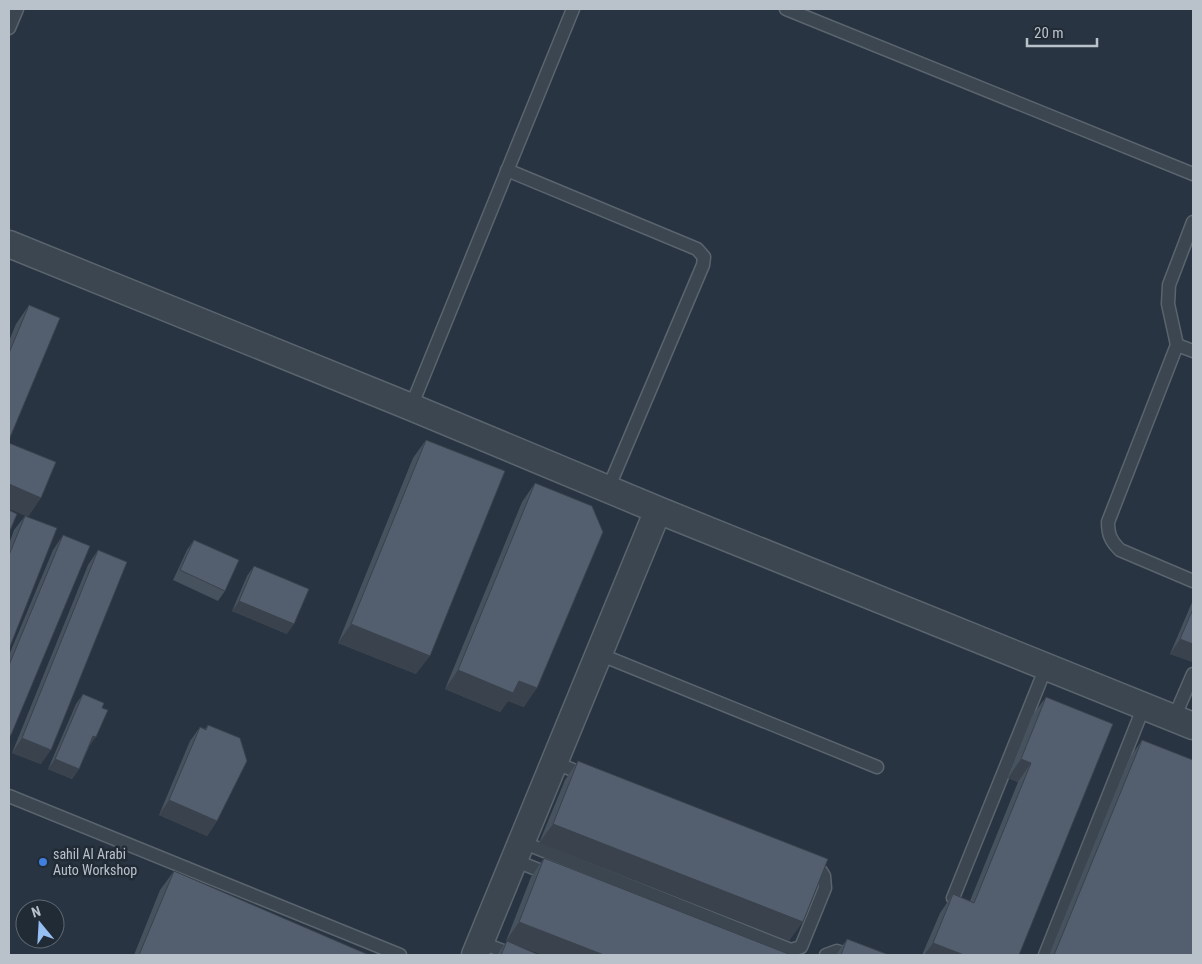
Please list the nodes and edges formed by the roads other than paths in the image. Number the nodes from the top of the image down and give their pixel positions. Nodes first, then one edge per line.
1 (572, 9) edge
2 (786, 9) edge
3 (13, 12) edge
4 (9, 28) edge
5 (507, 170) junction
6 (1193, 174) edge
7 (1193, 222) edge
8 (9, 244) edge
9 (1177, 345) junction
10 (1193, 351) edge
11 (411, 407) junction
12 (608, 489) junction
13 (658, 510) junction
14 (1193, 581) edge
15 (599, 654) junction
16 (1046, 666) junction
17 (1193, 674) edge
18 (1144, 706) junction
19 (1184, 722) edge
20 (554, 762) junction
21 (878, 767) dead end
22 (599, 780) edge
23 (9, 796) edge
24 (518, 851) junction
25 (798, 860) edge
26 (559, 878) edge
27 (954, 898) edge
28 (478, 949) edge
29 (400, 955) edge
30 (513, 955) edge
31 (826, 955) edge
32 (849, 955) edge
33 (1045, 955) edge

1 - 5 lane
2 - 6 lane
3 - 4 lane
5 - 11 lane
5 - 12 lane
7 - 9 lane
8 - 11 street
9 - 10 lane
9 - 14 lane
11 - 12 street
12 - 13 street
13 - 15 street
13 - 16 street
15 - 20 street
15 - 21 lane
16 - 18 street
16 - 27 lane
17 - 19 lane
18 - 19 street
18 - 33 lane
20 - 22 lane
20 - 24 street
23 - 29 lane
24 - 25 lane
24 - 26 lane
24 - 28 street
28 - 30 lane
31 - 32 lane

